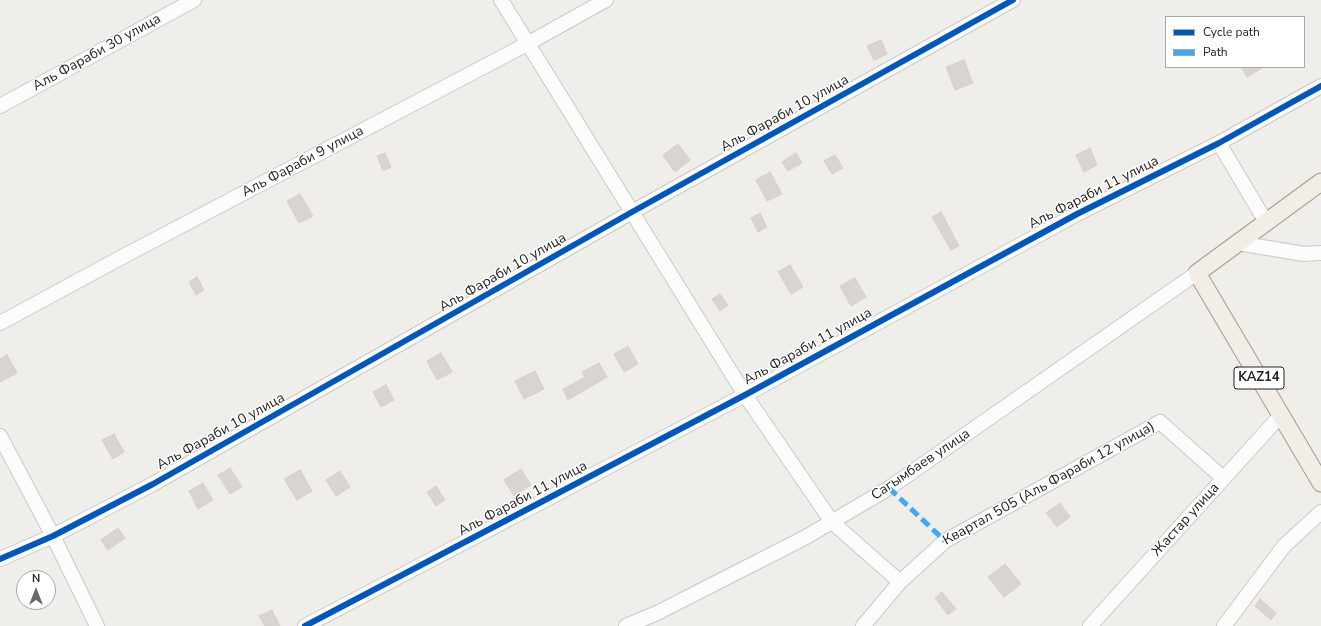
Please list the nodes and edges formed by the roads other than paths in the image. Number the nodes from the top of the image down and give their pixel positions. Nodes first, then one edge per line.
1 (194, 0) edge
2 (501, 0) edge
3 (606, 0) edge
4 (1013, 0) edge
5 (527, 44) junction
6 (1321, 86) edge
7 (0, 106) edge
8 (1219, 143) junction
9 (1321, 182) edge
10 (632, 212) junction
11 (1266, 222) junction
12 (1238, 243) junction
13 (1321, 253) edge
14 (1197, 273) junction
15 (0, 323) edge
16 (745, 395) junction
17 (1280, 415) junction
18 (0, 436) edge
19 (1224, 478) junction
20 (1321, 483) edge
21 (1321, 512) edge
22 (832, 522) junction
23 (53, 536) junction
24 (0, 559) edge
25 (900, 582) junction
26 (97, 626) edge
27 (305, 626) edge
28 (626, 626) edge
29 (863, 626) edge
30 (1090, 626) edge
31 (1224, 626) edge

1 - 7 street, Аль Фараби 30 улица
2 - 5 street
3 - 5 street, Аль Фараби 9 улица
4 - 10 street, Аль Фараби 10 улица
5 - 10 street
5 - 15 street, Аль Фараби 9 улица
6 - 8 street, Аль Фараби 11 улица
8 - 11 street
8 - 16 street, Аль Фараби 11 улица
9 - 11 main road
10 - 16 street
10 - 23 street, Аль Фараби 10 улица
11 - 12 main road
12 - 13 street
12 - 14 main road
14 - 17 main road, KAZ14
14 - 22 street, Сагымбаев улица
16 - 22 street
16 - 27 street, Аль Фараби 11 улица
17 - 19 street, Жастар улица
17 - 20 main road, KAZ14
18 - 23 street
19 - 25 street, Квартал 505 (Аль Фараби 12 улица)
19 - 30 street, Жастар улица
21 - 31 street
22 - 25 street
22 - 28 street, Сагымбаев улица
23 - 24 street, Аль Фараби 10 улица
23 - 26 street
25 - 29 street, Квартал 505 (Аль Фараби 12 улица)

